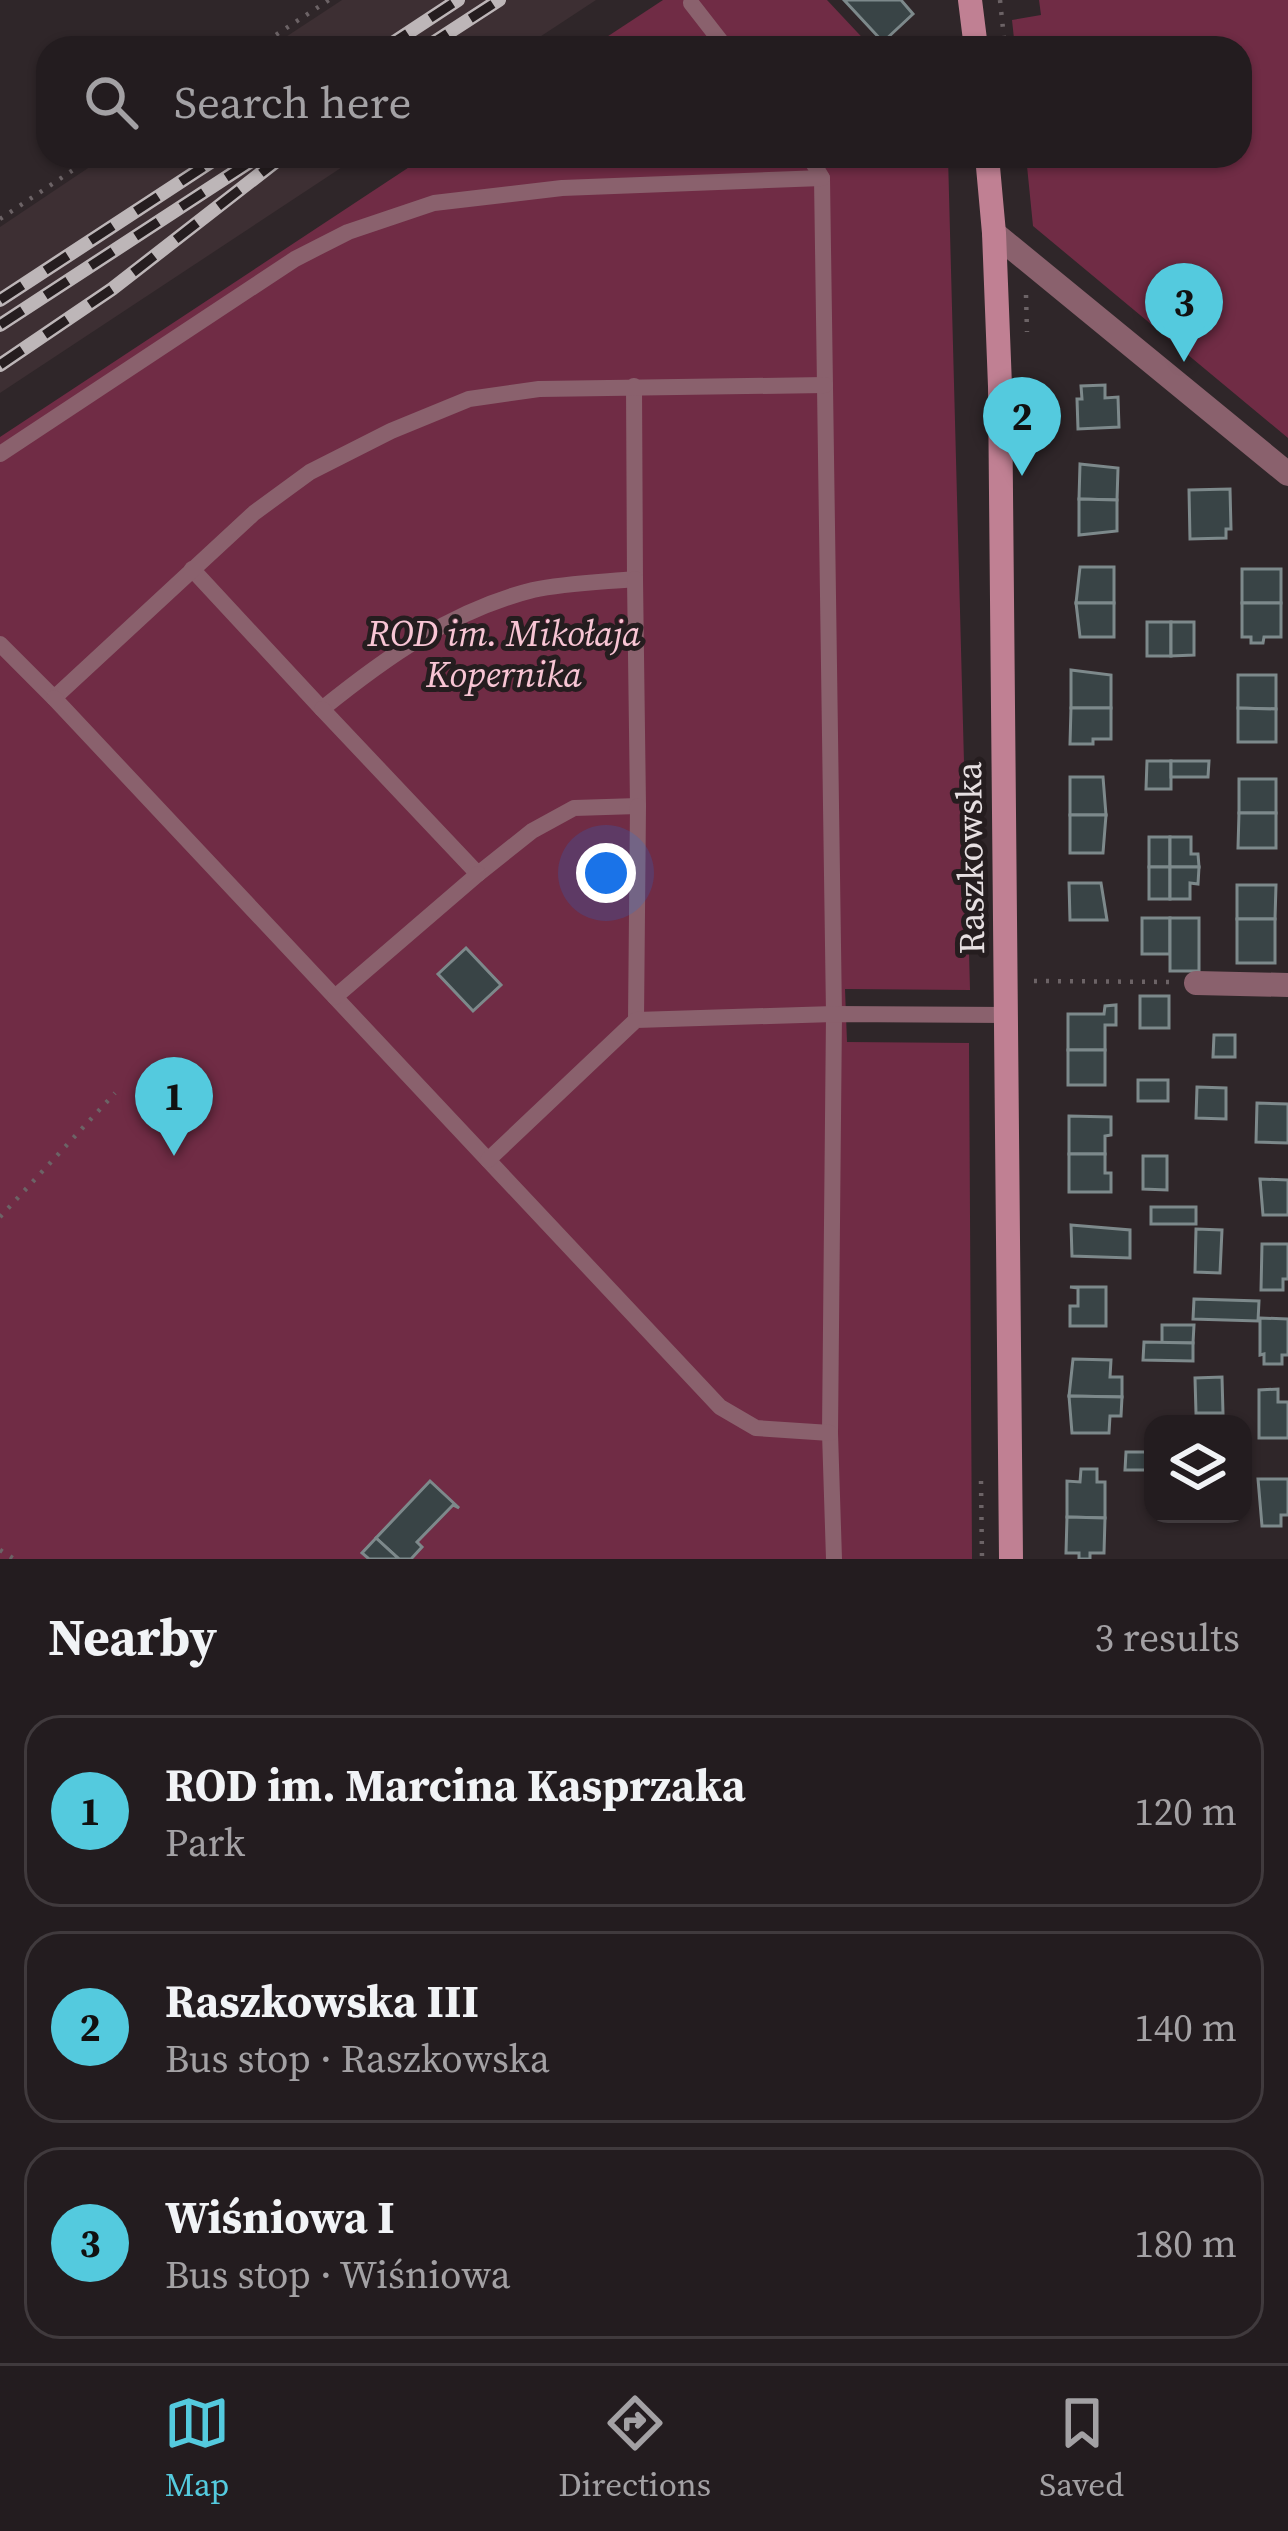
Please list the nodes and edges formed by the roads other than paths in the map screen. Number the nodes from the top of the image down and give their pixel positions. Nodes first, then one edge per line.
1 (970, 0) edge
2 (691, 3) dead end
3 (717, 36) edge
4 (974, 36) edge
5 (816, 168) edge
6 (988, 168) edge
7 (822, 178) junction
8 (994, 233) junction
9 (825, 385) junction
10 (634, 386) junction
11 (0, 454) edge
12 (1288, 474) edge
13 (192, 569) junction
14 (635, 579) junction
15 (0, 644) edge
16 (53, 698) junction
17 (322, 709) junction
18 (638, 806) junction
19 (478, 874) junction
20 (1196, 983) road end
21 (1288, 985) edge
22 (335, 998) junction
23 (834, 1014) junction
24 (1008, 1015) junction
25 (636, 1020) junction
26 (488, 1160) junction
27 (830, 1433) junction
28 (834, 1559) edge
29 (1011, 1559) edge

1 - 4 street
2 - 3 lane
5 - 7 lane
6 - 8 street, Raszkowska
7 - 9 lane
7 - 11 lane
8 - 12 street
8 - 24 street, Raszkowska
9 - 10 lane
9 - 23 lane
10 - 13 lane
10 - 14 lane
13 - 16 lane
13 - 17 lane
14 - 17 lane
14 - 18 lane
15 - 16 lane
16 - 22 lane
17 - 19 lane
18 - 19 lane
18 - 25 lane
19 - 22 lane
20 - 21 street
22 - 26 lane
23 - 24 lane
23 - 25 lane
23 - 27 lane
24 - 29 street, Raszkowska
25 - 26 lane
26 - 27 lane
27 - 28 lane

